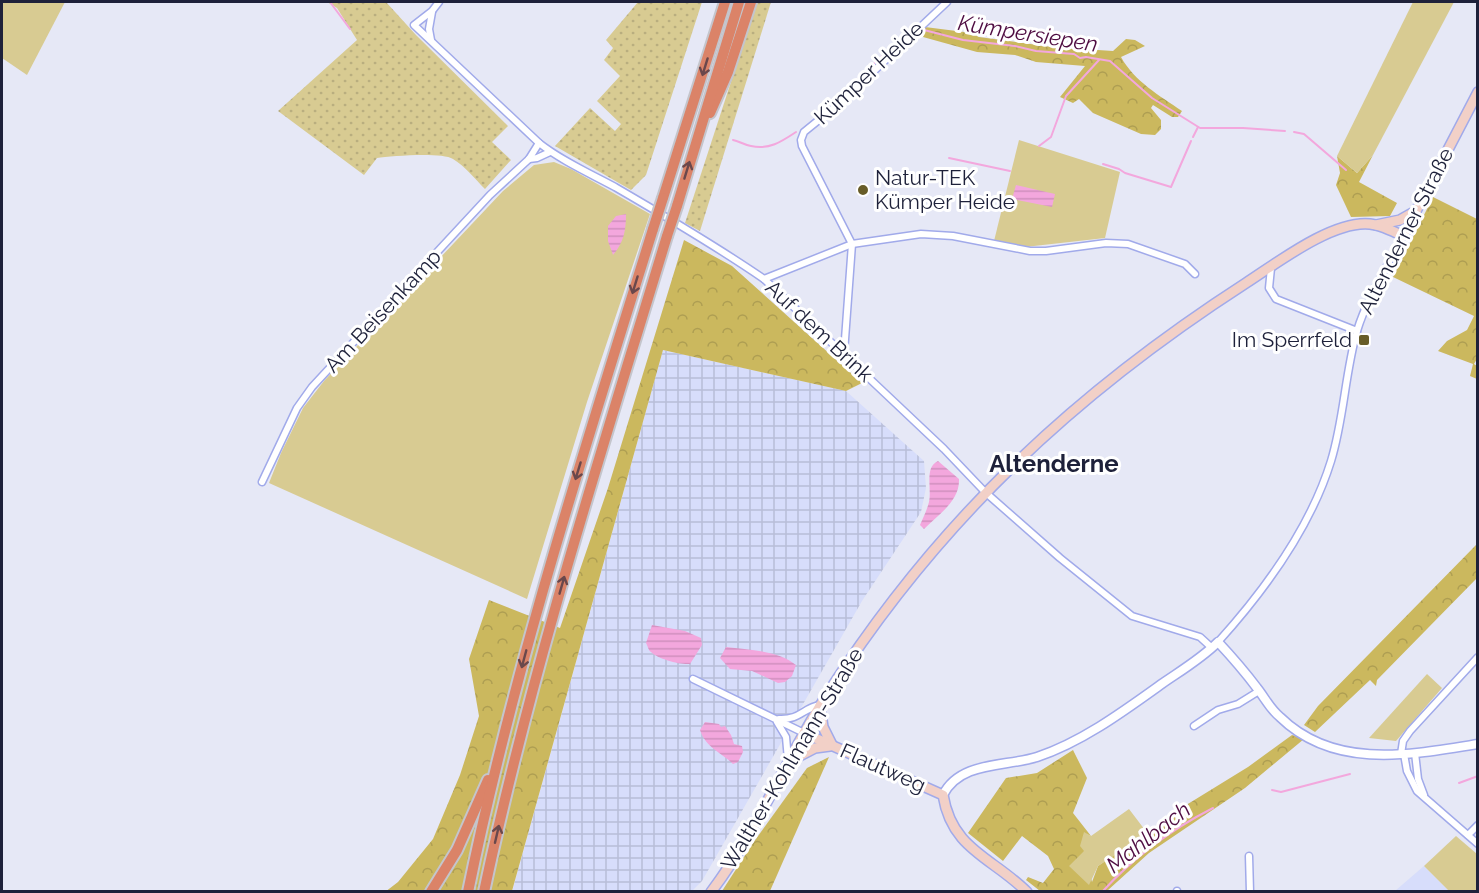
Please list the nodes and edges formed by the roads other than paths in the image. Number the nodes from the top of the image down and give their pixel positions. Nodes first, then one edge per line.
1 (439, 2) edge
2 (739, 2) edge
3 (751, 2) edge
4 (947, 2) edge
5 (723, 5) edge
6 (432, 11) junction
7 (431, 41) junction
8 (1478, 92) edge
9 (698, 134) junction
10 (539, 143) junction
11 (550, 152) junction
12 (529, 159) junction
13 (1416, 211) junction
14 (1375, 225) junction
15 (1403, 236) junction
16 (852, 244) junction
17 (1271, 268) junction
18 (1195, 274) dead end
19 (764, 279) junction
20 (1357, 331) junction
21 (844, 353) junction
22 (262, 482) dead end
23 (985, 492) junction
24 (1215, 645) junction
25 (1478, 657) edge
26 (693, 679) dead end
27 (1259, 691) junction
28 (820, 705) junction
29 (775, 719) junction
30 (1194, 726) dead end
31 (804, 733) junction
32 (1478, 744) edge
33 (832, 745) junction
34 (1415, 753) junction
35 (1402, 754) junction
36 (788, 762) junction
37 (496, 764) junction
38 (943, 795) junction
39 (1424, 795) junction
40 (1478, 825) edge
41 (1468, 835) junction
42 (1478, 844) edge
43 (1249, 856) dead end
44 (431, 891) edge
45 (468, 891) edge
46 (484, 891) edge
47 (711, 891) edge
48 (1027, 891) edge
49 (1250, 891) edge

1 - 6 street
2 - 9 highway
3 - 9 highway
4 - 16 street, Kümper Heide
5 -> 37 highway, bridge
6 - 7 street
6 - 7 street, Auf dem Brink
7 - 10 street, Auf dem Brink
8 - 13 main road, Altenderner Straße
46 -> 9 highway, bridge
10 - 11 street, Auf dem Brink
10 - 12 street, Am Beisenkamp
11 - 12 street, Am Beisenkamp
11 - 19 street, Auf dem Brink
12 - 22 street, Am Beisenkamp
13 - 14 main road
13 - 15 main road, Altenderner Straße
14 - 15 main road, Walther-Kohlmann-Straße
14 - 17 main road, Walther-Kohlmann-Straße
15 - 20 street, Altenderner Straße
16 - 18 street
16 - 19 street
16 - 21 street
17 - 20 street
17 - 23 main road, Walther-Kohlmann-Straße
19 - 21 street, Auf dem Brink
20 - 24 street, Altenderner Straße
21 - 23 street, Auf dem Brink
23 - 24 street, Auf dem Brink
23 - 28 main road, Walther-Kohlmann-Straße
24 - 27 street, Auf dem Brink
24 - 38 street, Altenderner Straße
25 - 35 street
26 - 29 street, Flautweg
27 - 30 street
27 - 35 street, Auf dem Brink
28 - 29 street
28 - 31 main road, Walther-Kohlmann-Straße
28 - 33 main road
29 - 31 street, Flautweg
29 - 36 street
31 - 33 main road, Flautweg
31 - 36 main road, Walther-Kohlmann-Straße
32 - 34 street, Auf dem Brink
33 - 36 main road
33 - 38 main road, Flautweg
34 - 35 street, Auf dem Brink
34 - 39 street
35 - 39 street
36 - 47 main road, Walther-Kohlmann-Straße
37 - 44 highway
37 - 45 highway
38 - 48 main road
39 - 41 street
40 - 41 street
41 - 42 street
43 - 49 street

